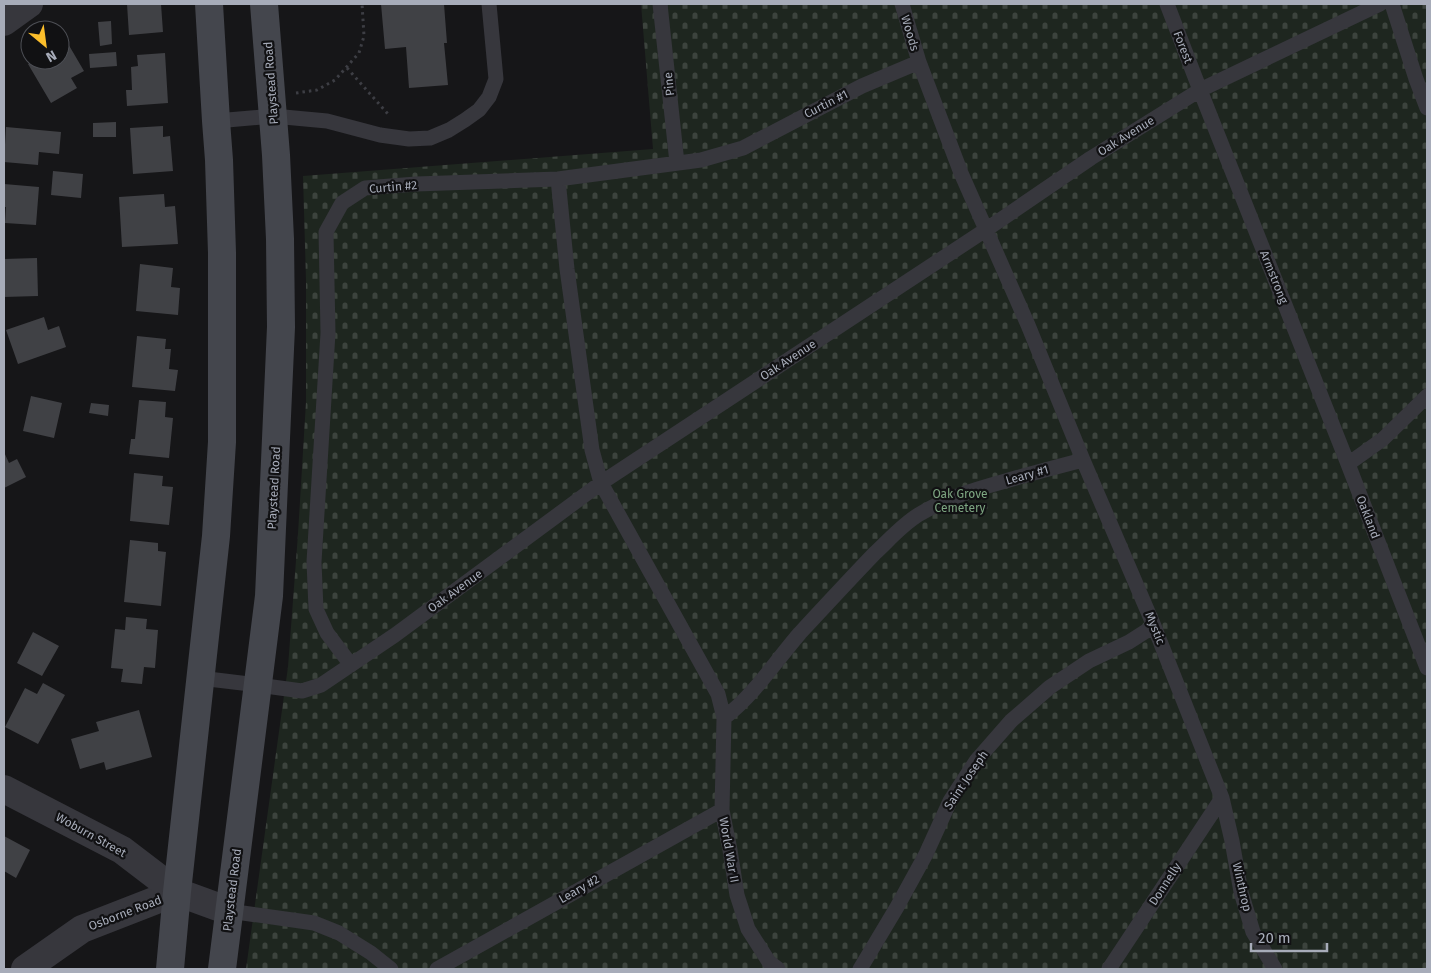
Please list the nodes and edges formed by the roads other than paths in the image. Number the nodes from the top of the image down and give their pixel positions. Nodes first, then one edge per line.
1 (29, 4) edge
2 (209, 4) edge
3 (264, 4) edge
4 (489, 4) edge
5 (660, 4) edge
6 (902, 4) edge
7 (1167, 4) edge
8 (1380, 4) edge
9 (1392, 4) edge
10 (4, 22) edge
11 (919, 62) junction
12 (1200, 90) junction
13 (1427, 108) edge
14 (273, 116) junction
15 (216, 121) junction
16 (677, 164) junction
17 (558, 179) junction
18 (987, 229) junction
19 (1427, 396) edge
20 (1083, 460) junction
21 (1348, 464) junction
22 (601, 483) junction
23 (1154, 626) junction
24 (351, 665) junction
25 (1427, 668) edge
26 (200, 678) junction
27 (258, 684) junction
28 (724, 718) junction
29 (4, 788) edge
30 (1222, 798) junction
31 (722, 810) junction
32 (177, 892) junction
33 (229, 911) junction
34 (24, 969) edge
35 (170, 969) edge
36 (222, 969) edge
37 (391, 969) edge
38 (437, 969) edge
39 (778, 969) edge
40 (860, 969) edge
41 (1109, 969) edge
42 (1275, 969) edge

1 - 10 street
2 - 15 main road
3 - 14 main road, Playstead Road
4 - 14 lane
5 - 16 lane, Pine
6 - 11 lane, Woods
7 - 12 lane, Forest
8 - 12 lane, Oak Avenue
9 - 13 lane
11 - 16 lane, Curtin #1
11 - 18 lane
12 - 18 lane, Oak Avenue
12 - 21 lane, Armstrong
14 - 15 lane
14 - 27 main road, Playstead Road
15 - 26 main road
16 - 17 lane, Curtin #1
17 - 22 lane
17 - 24 lane, Curtin #2
18 - 20 lane
18 - 22 lane, Oak Avenue
19 - 21 lane
20 - 23 lane, Mystic
20 - 28 lane, Leary #1
21 - 25 lane, Oakland
22 - 24 lane, Oak Avenue
22 - 28 lane
23 - 30 lane, Mystic
23 - 40 lane, Saint Joseph
24 - 27 lane, Oak Avenue
26 - 27 lane, Oak Avenue
26 - 32 main road
27 - 33 main road, Playstead Road
28 - 31 lane, World War II
29 - 32 street, Woburn Street
30 - 41 lane, Donnelly
30 - 42 lane, Winthrop
31 - 38 lane, Leary #2
31 - 39 lane, World War II
32 - 33 street, Woburn Street
32 - 34 street, Osborne Road
32 - 35 main road
33 - 36 main road, Playstead Road
33 - 37 lane

